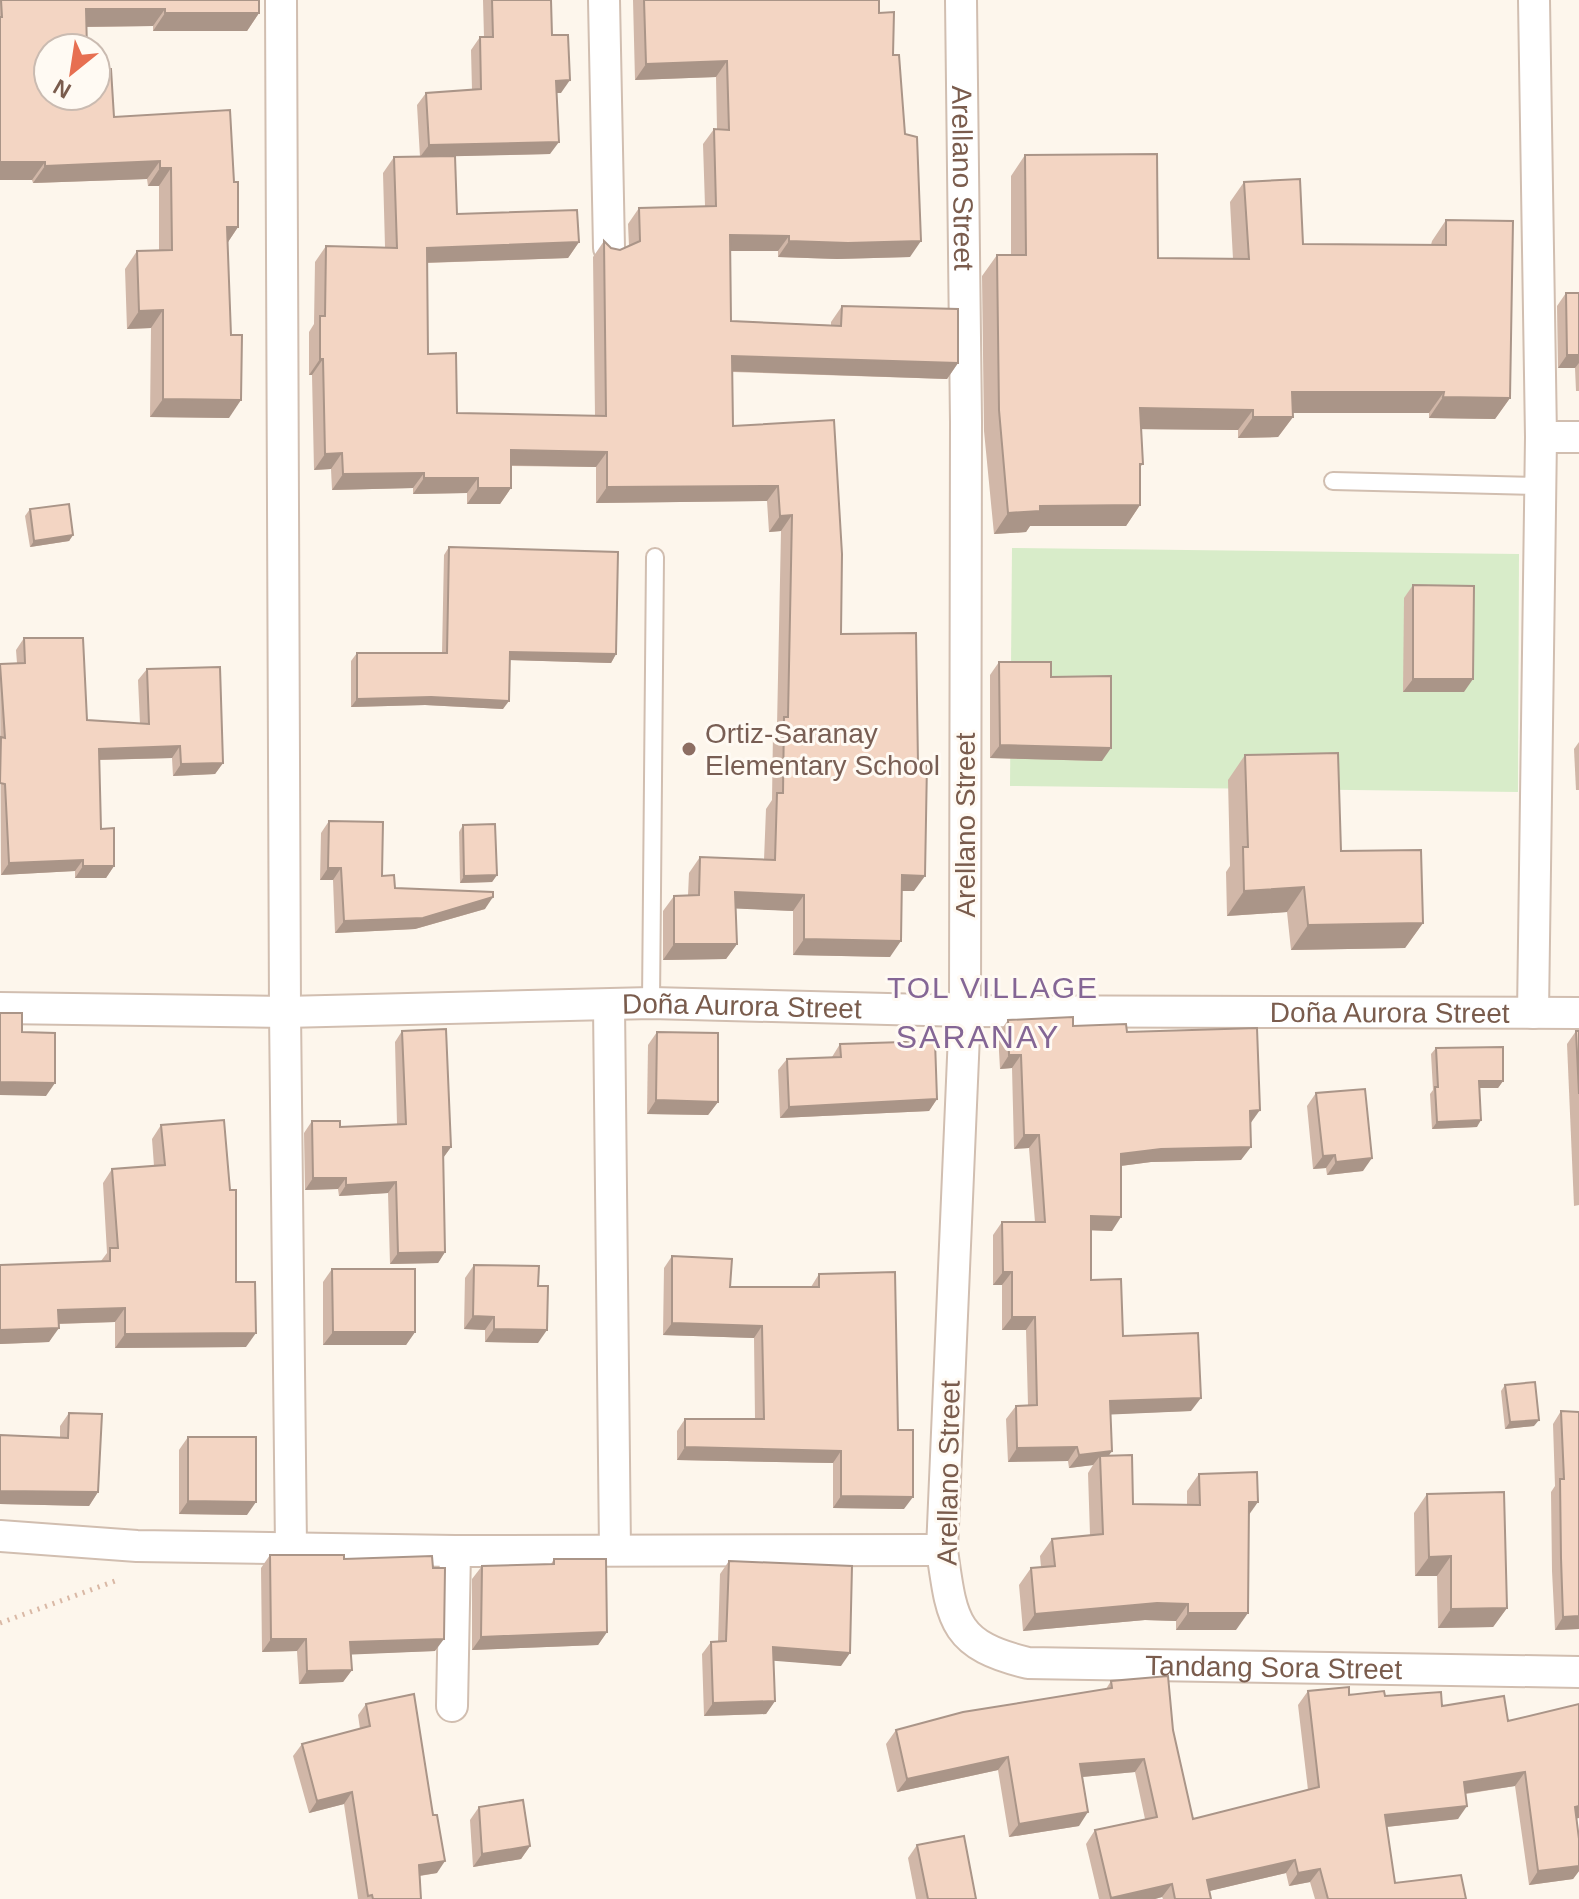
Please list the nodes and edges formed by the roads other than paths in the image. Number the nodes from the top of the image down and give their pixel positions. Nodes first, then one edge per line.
1 (281, 0) edge
2 (604, 0) edge
3 (961, 0) edge
4 (1534, 0) edge
5 (609, 248) edge
6 (1541, 437) junction
7 (1579, 437) edge
8 (1333, 481) dead end
9 (1541, 486) junction
10 (655, 557) dead end
11 (651, 1003) junction
12 (609, 1006) junction
13 (0, 1008) edge
14 (965, 1011) junction
15 (285, 1012) junction
16 (1533, 1013) junction
17 (1579, 1013) edge
18 (0, 1536) edge
19 (291, 1547) junction
20 (615, 1550) junction
21 (942, 1550) junction
22 (455, 1551) junction
23 (974, 1643) joint
24 (1579, 1672) edge
25 (452, 1706) dead end

1 - 15 street
2 - 5 street
3 - 14 street, Arellano Street
4 - 6 street
6 - 7 street
6 - 9 street
8 - 9 lane
9 - 16 street
10 - 11 lane
11 - 12 street, Doña Aurora Street
11 - 14 street, Doña Aurora Street
12 - 15 street, Doña Aurora Street
12 - 20 street
13 - 15 street, Doña Aurora Street
14 - 16 street, Doña Aurora Street
14 - 21 street, Arellano Street
15 - 19 street
16 - 17 street, Doña Aurora Street
18 - 19 street
19 - 22 street
20 - 21 street
20 - 22 street
21 - 23 street, Arellano Street
22 - 25 street
23 - 24 street, Tandang Sora Street

